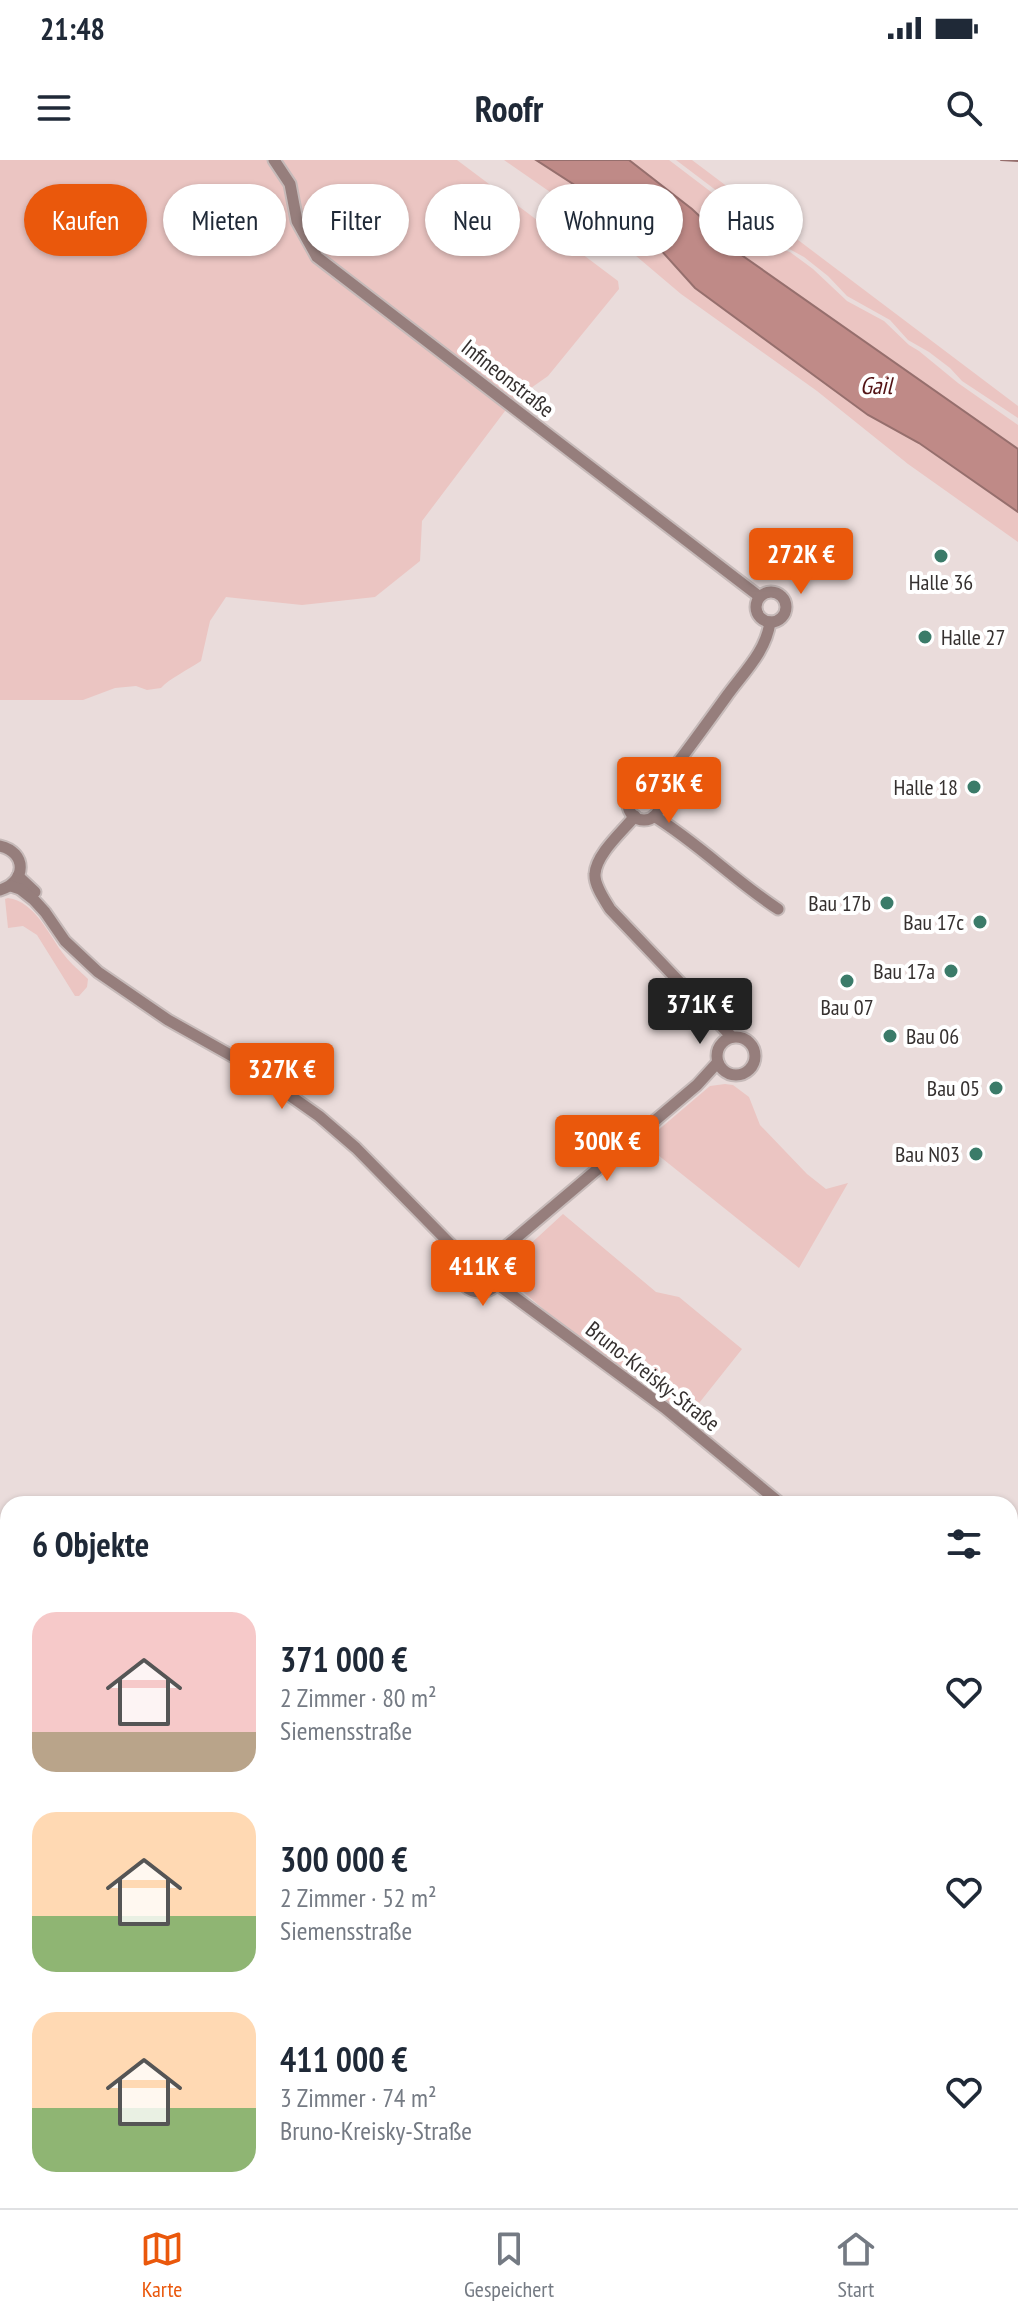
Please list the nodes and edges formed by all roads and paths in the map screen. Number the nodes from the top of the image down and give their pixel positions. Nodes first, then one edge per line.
1 (274, 160) edge
2 (760, 597) junction
3 (770, 622) junction
4 (655, 792) junction
5 (635, 816) junction
6 (654, 816) junction
7 (0, 846) edge
8 (10, 884) edge
9 (778, 909) dead end
10 (728, 1039) junction
11 (719, 1065) junction
12 (496, 1255) junction
13 (462, 1256) junction
14 (497, 1284) junction
15 (771, 1496) edge

1 - 2 street, Infineonstraße
2 - 3 street
2 - 3 street, Infineonstraße
3 - 4 street, Infineonstraße
4 - 5 street, Infineonstraße
4 - 6 street
5 - 6 street
5 - 10 street, Infineonstraße
6 - 9 street
7 - 8 street
8 - 13 street
10 - 11 street
10 - 11 street
11 - 12 street
12 - 13 street
12 - 14 street
13 - 14 street
14 - 15 street, Bruno-Kreisky-Straße

